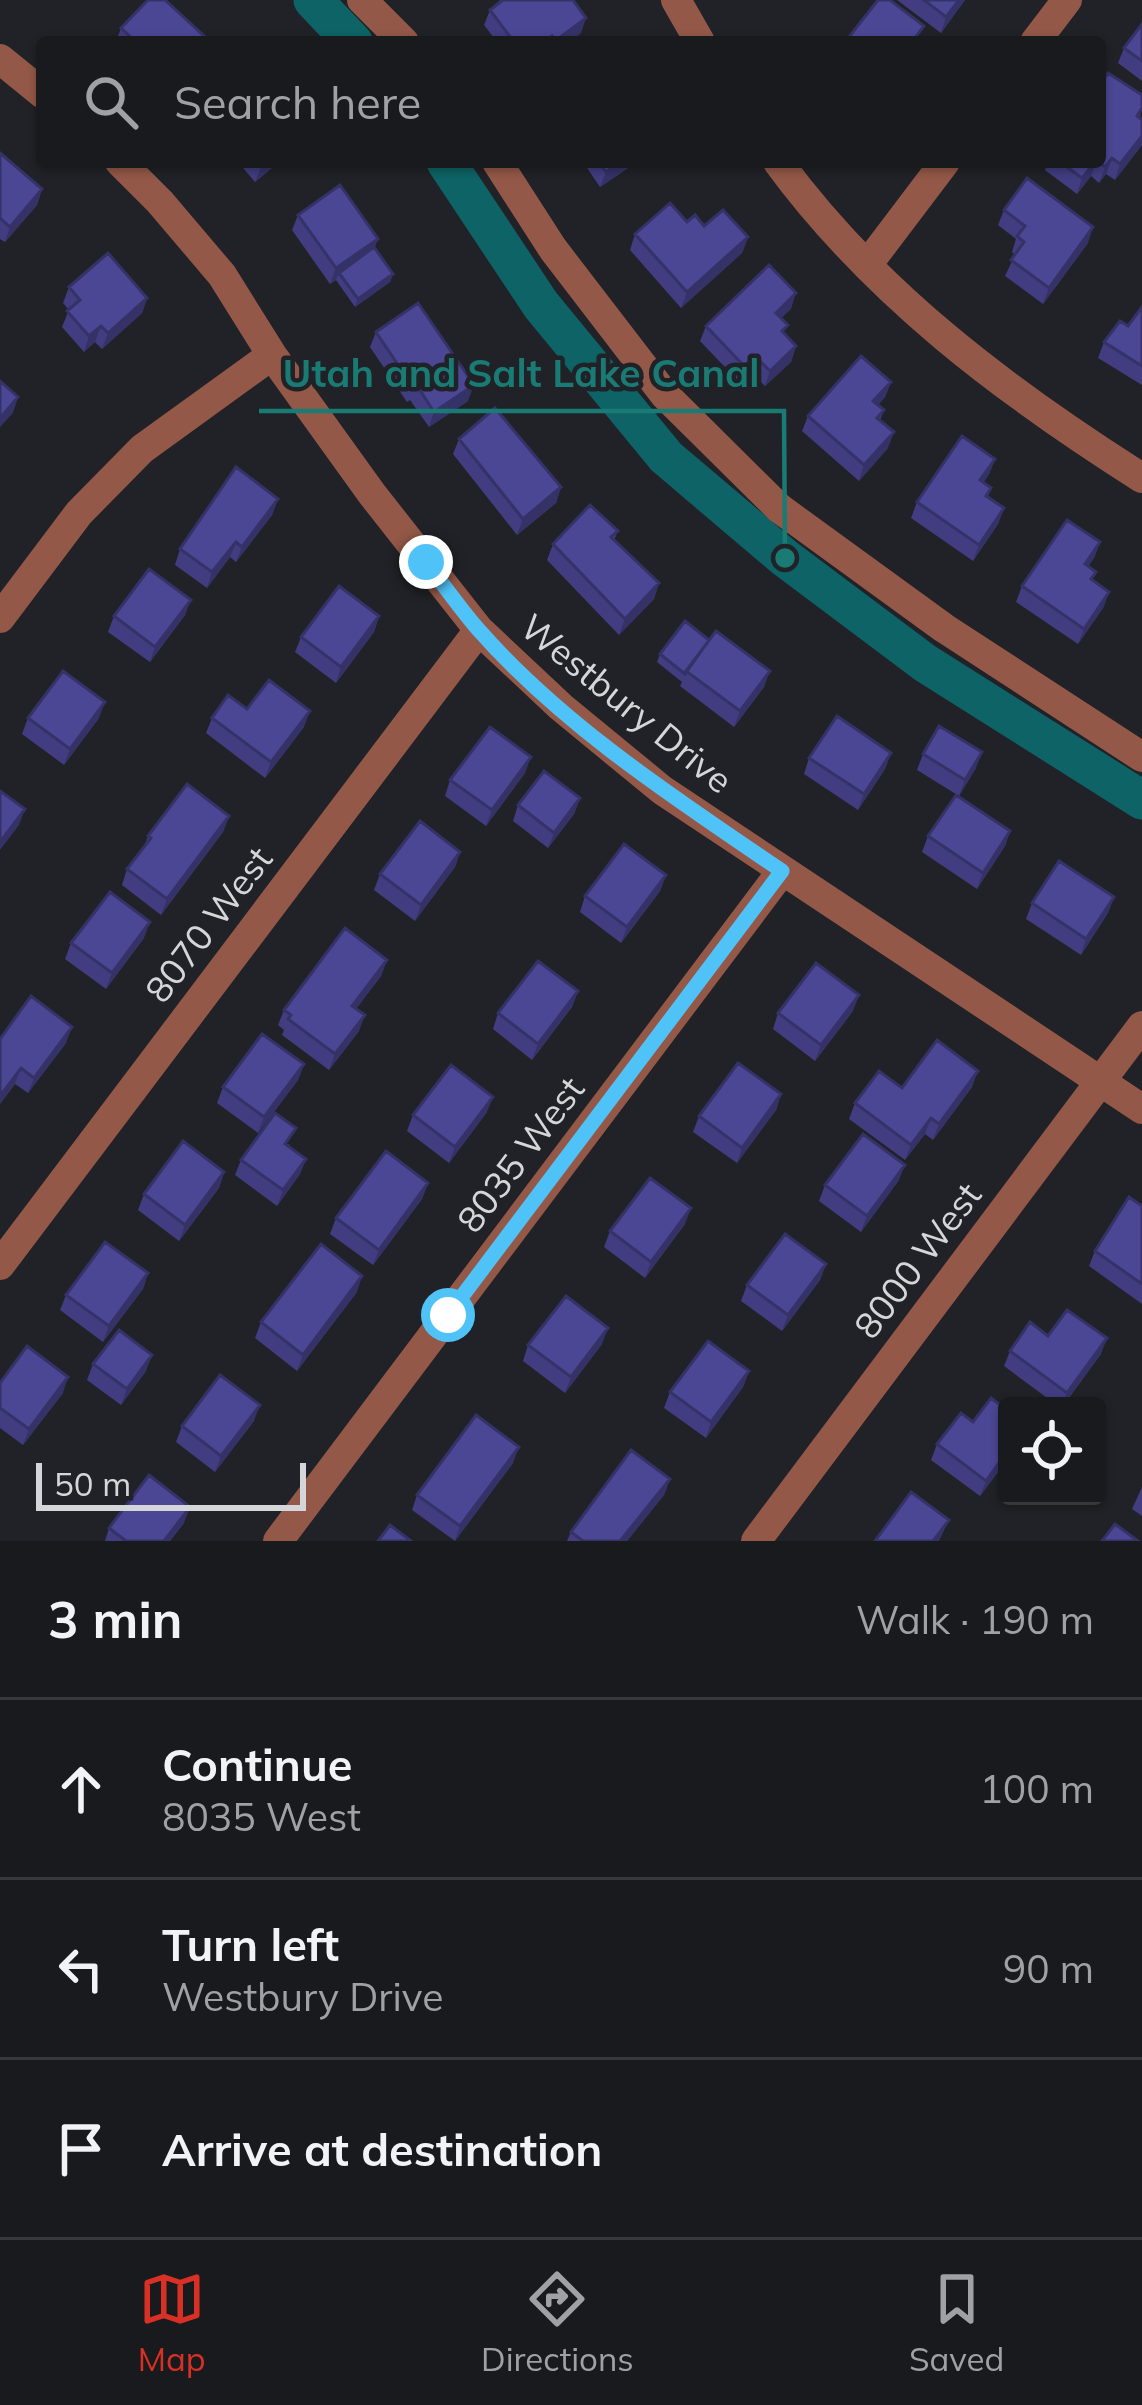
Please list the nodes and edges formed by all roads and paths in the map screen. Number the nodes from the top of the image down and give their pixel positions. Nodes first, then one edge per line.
1 (362, 0) edge
2 (676, 0) edge
3 (1067, 0) edge
4 (398, 36) edge
5 (697, 36) edge
6 (1040, 36) edge
7 (0, 59) edge
8 (36, 88) edge
9 (126, 168) edge
10 (501, 168) edge
11 (782, 168) edge
12 (940, 168) edge
13 (867, 266) junction
14 (272, 355) junction
15 (1142, 478) edge
16 (5, 599) edge
17 (479, 630) junction
18 (1142, 758) edge
19 (782, 871) junction
20 (1142, 1026) edge
21 (1101, 1080) junction
22 (1142, 1109) edge
23 (0, 1265) edge
24 (278, 1541) edge
25 (756, 1541) edge

1 - 4 street
2 - 5 street
3 - 6 street
7 - 8 street
9 - 14 street, Westbury Drive
10 - 18 street
11 - 13 street
12 - 13 street
13 - 15 street
14 - 16 street
14 - 17 street, Westbury Drive
17 - 19 street, Westbury Drive
17 - 23 street, 8070 West
19 - 21 street, Westbury Drive
19 - 24 street, 8035 West
20 - 21 street, 8000 West
21 - 22 street, Westbury Drive
21 - 25 street, 8000 West

